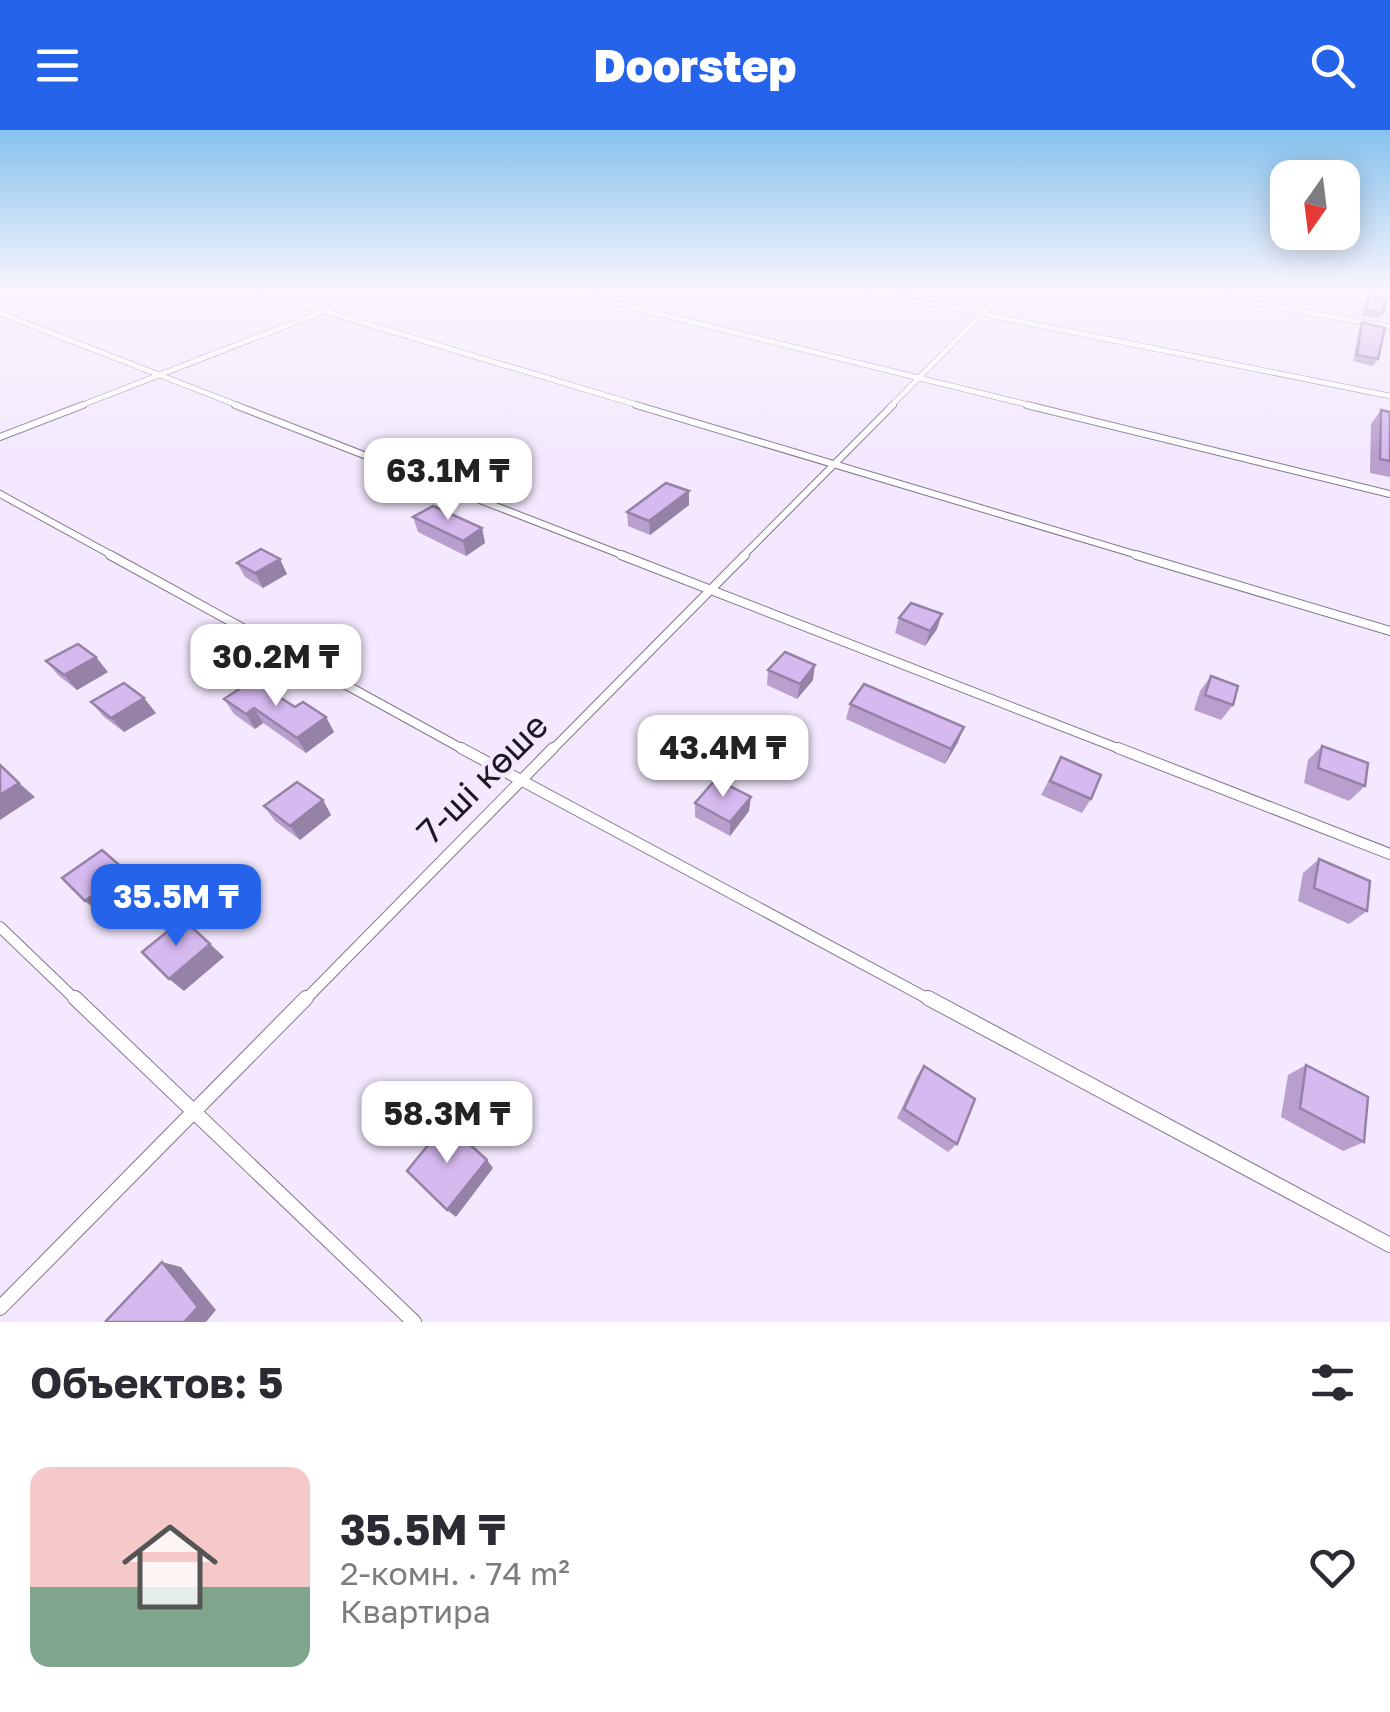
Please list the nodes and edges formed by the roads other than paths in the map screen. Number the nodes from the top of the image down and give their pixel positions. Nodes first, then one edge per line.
1 (87, 346) edge
2 (235, 346) edge
3 (438, 346) edge
4 (788, 346) edge
5 (951, 346) edge
6 (1139, 346) edge
7 (162, 374) junction
8 (919, 378) junction
9 (1390, 396) edge
10 (0, 437) edge
11 (834, 466) junction
12 (0, 494) edge
13 (1390, 494) edge
14 (707, 590) junction
15 (1390, 632) edge
16 (519, 780) junction
17 (1390, 854) edge
18 (0, 926) edge
19 (194, 1112) junction
20 (1390, 1244) edge
21 (0, 1308) edge
22 (414, 1322) edge

1 - 7 lane
2 - 7 lane
3 - 11 lane
4 - 8 lane
5 - 8 lane, 7-ші көше
6 - 9 lane
7 - 10 lane
7 - 14 lane
8 - 11 lane, 7-ші көше
8 - 13 lane
11 - 14 lane, 7-ші көше
11 - 15 lane
12 - 16 lane
14 - 16 lane, 7-ші көше
14 - 17 lane
16 - 19 lane, 7-ші көше
16 - 20 lane
18 - 19 lane
19 - 21 lane, 7-ші көше
19 - 22 lane

